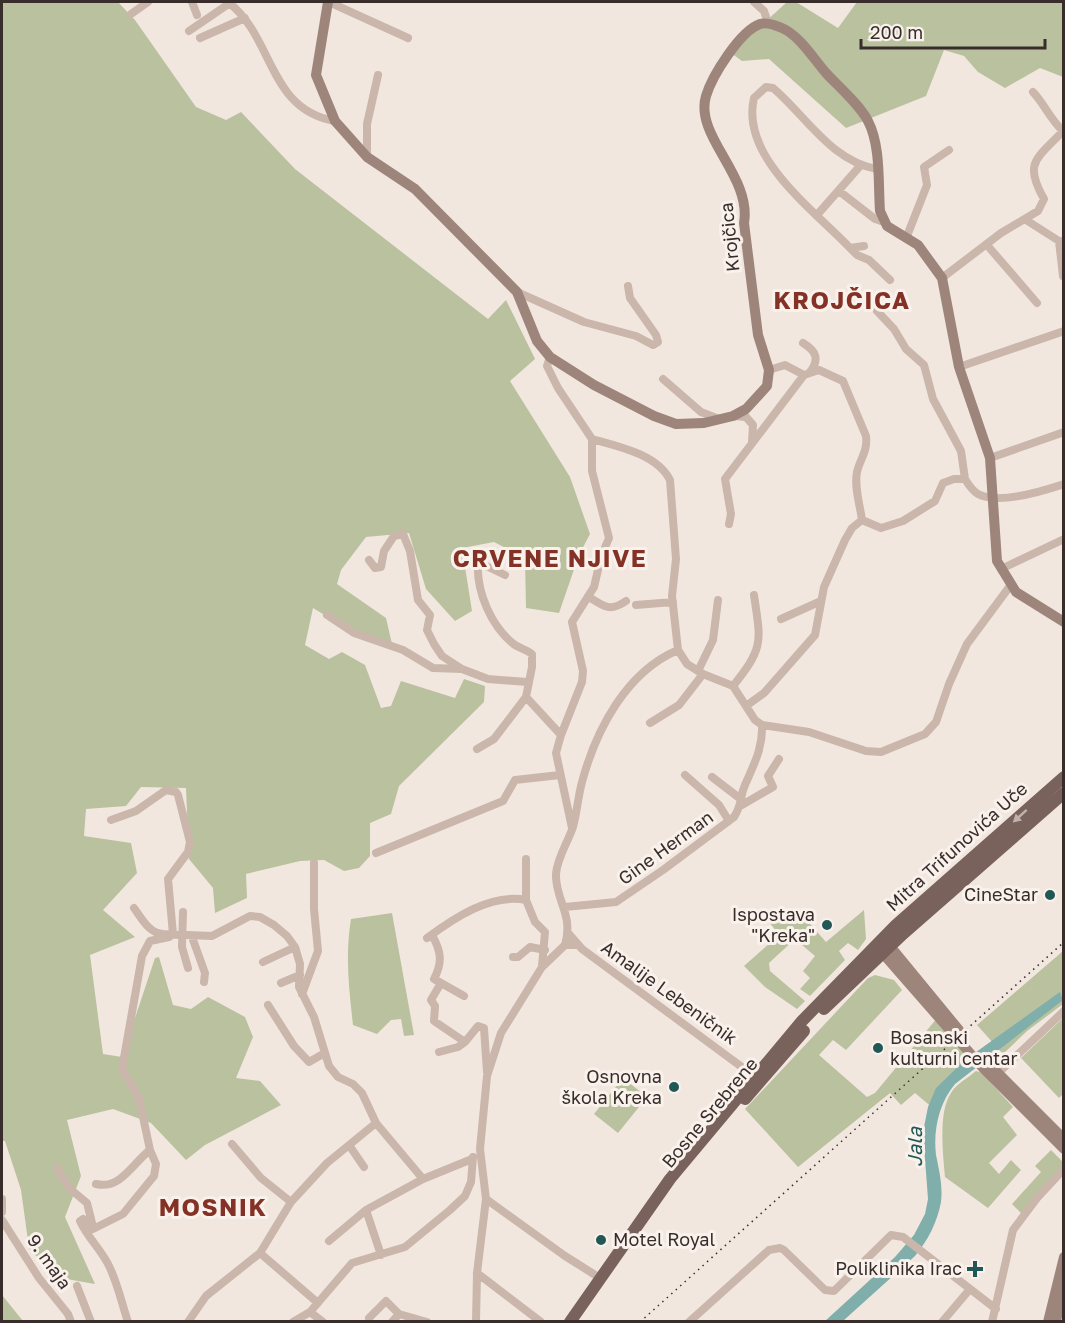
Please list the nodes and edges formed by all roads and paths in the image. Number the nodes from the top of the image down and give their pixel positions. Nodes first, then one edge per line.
1 (148, 2) edge
2 (192, 2) edge
3 (229, 2) edge
4 (328, 2) edge
5 (754, 2) edge
6 (131, 15) dead end
7 (197, 15) dead end
8 (245, 18) junction
9 (768, 23) junction
10 (189, 31) dead end
11 (200, 38) dead end
12 (408, 38) dead end
13 (378, 75) dead end
14 (1033, 92) dead end
15 (335, 121) junction
16 (1063, 131) edge
17 (949, 150) dead end
18 (367, 157) junction
19 (860, 166) junction
20 (878, 169) junction
21 (839, 191) junction
22 (817, 215) junction
23 (1026, 220) junction
24 (884, 222) junction
25 (907, 236) junction
26 (1061, 241) edge
27 (987, 245) junction
28 (864, 246) dead end
29 (850, 248) junction
30 (1064, 276) edge
31 (942, 278) junction
32 (890, 280) dead end
33 (628, 286) dead end
34 (517, 292) junction
35 (1037, 303) dead end
36 (877, 311) dead end
37 (1064, 331) edge
38 (803, 344) dead end
39 (550, 357) junction
40 (958, 367) junction
41 (769, 370) junction
42 (807, 373) junction
43 (663, 379) dead end
44 (733, 416) junction
45 (721, 419) junction
46 (1064, 432) edge
47 (592, 440) junction
48 (752, 444) junction
49 (990, 458) junction
50 (965, 479) junction
51 (1064, 484) edge
52 (992, 498) junction
53 (862, 520) junction
54 (729, 524) dead end
55 (1064, 539) edge
56 (369, 560) dead end
57 (1001, 569) junction
58 (505, 575) dead end
59 (1010, 586) junction
60 (754, 596) dead end
61 (589, 597) junction
62 (718, 600) dead end
63 (626, 601) dead end
64 (821, 601) junction
65 (673, 602) junction
66 (636, 605) dead end
67 (327, 615) dead end
68 (781, 620) dead end
69 (1064, 622) edge
70 (678, 650) junction
71 (462, 669) junction
72 (701, 672) junction
73 (527, 682) junction
74 (733, 686) junction
75 (526, 697) junction
76 (746, 706) junction
77 (650, 723) dead end
78 (762, 725) junction
79 (561, 735) junction
80 (477, 749) dead end
81 (779, 759) dead end
82 (560, 775) junction
83 (686, 775) dead end
84 (712, 777) dead end
85 (1064, 777) edge
86 (1064, 793) edge
87 (742, 802) junction
88 (111, 820) dead end
89 (729, 821) junction
90 (572, 830) junction
91 (376, 853) dead end
92 (526, 859) dead end
93 (314, 863) dead end
94 (526, 900) junction
95 (565, 907) junction
96 (134, 908) dead end
97 (183, 912) dead end
98 (568, 933) junction
99 (173, 934) junction
100 (183, 935) junction
101 (192, 937) junction
102 (565, 945) junction
103 (577, 945) junction
104 (883, 945) junction
105 (295, 947) junction
106 (544, 950) junction
107 (513, 957) dead end
108 (263, 962) dead end
109 (542, 967) junction
110 (188, 968) dead end
111 (300, 975) junction
112 (204, 982) dead end
113 (281, 983) dead end
114 (441, 983) junction
115 (302, 994) junction
116 (464, 996) dead end
117 (268, 1005) dead end
118 (1064, 1011) edge
119 (465, 1042) junction
120 (439, 1052) dead end
121 (323, 1054) junction
122 (754, 1076) junction
123 (995, 1076) junction
124 (487, 1077) junction
125 (376, 1123) junction
126 (1064, 1138) edge
127 (232, 1144) dead end
128 (349, 1146) junction
129 (480, 1149) junction
130 (1064, 1149) edge
131 (150, 1150) junction
132 (472, 1159) junction
133 (364, 1167) dead end
134 (57, 1168) dead end
135 (1064, 1170) edge
136 (423, 1179) junction
137 (96, 1184) dead end
138 (2, 1199) edge
139 (486, 1199) junction
140 (291, 1202) junction
141 (366, 1210) junction
142 (2, 1212) edge
143 (2, 1220) edge
144 (93, 1229) junction
145 (329, 1241) dead end
146 (260, 1253) junction
147 (381, 1255) junction
148 (1064, 1257) edge
149 (477, 1273) junction
150 (600, 1278) junction
151 (1064, 1280) edge
152 (77, 1286) dead end
153 (970, 1289) junction
154 (318, 1303) junction
155 (996, 1309) junction
156 (310, 1312) junction
157 (399, 1314) junction
158 (369, 1318) dead end
159 (71, 1322) edge
160 (91, 1322) edge
161 (128, 1322) edge
162 (188, 1322) edge
163 (293, 1322) edge
164 (323, 1322) edge
165 (392, 1322) edge
166 (427, 1322) edge
167 (476, 1322) edge
168 (541, 1322) edge
169 (570, 1322) edge
170 (578, 1322) edge
171 (689, 1322) edge
172 (942, 1322) edge
173 (992, 1322) edge
174 (1048, 1322) edge
175 (1056, 1322) edge

1 - 6 street
2 - 7 street
3 - 8 street
3 - 10 street
4 - 12 street
4 - 15 main road
5 - 9 street
8 - 11 street
8 - 15 street
9 - 20 main road
9 - 41 main road, Krojčica
13 - 18 street
14 - 16 street
15 - 18 main road
16 - 23 street
17 - 25 street
18 - 34 main road
19 - 20 street
19 - 21 street
19 - 22 street
20 - 24 main road
21 - 22 street
21 - 24 street
22 - 29 street
23 - 26 street
23 - 27 street
24 - 25 main road
25 - 31 main road
26 - 30 street
27 - 31 street
27 - 35 street
28 - 29 street
29 - 32 street
31 - 40 main road
33 - 34 street
34 - 39 main road
36 - 50 street
37 - 40 street
38 - 42 street
39 - 45 main road
39 - 47 street
40 - 49 main road
41 - 42 street
41 - 44 main road
42 - 48 street
42 - 53 street
43 - 45 street
44 - 45 main road
44 - 48 street
46 - 49 street
47 - 61 street
47 - 65 street
48 - 54 street
49 - 52 main road
50 - 52 street
50 - 53 street
51 - 52 street
52 - 57 main road
53 - 64 street
55 - 57 street
56 - 71 street
57 - 59 main road
58 - 73 street
59 - 69 main road
59 - 78 street
60 - 74 street
61 - 63 street
61 - 79 street
62 - 72 street
64 - 68 street
64 - 76 street
65 - 66 street
65 - 70 street
67 - 71 street
70 - 72 street
70 - 90 street
71 - 73 street
72 - 74 street
72 - 77 street
73 - 75 street
74 - 76 street
75 - 79 street
75 - 80 street
76 - 78 street
78 - 87 street, Gine Herman
79 - 82 street
81 - 87 street, Gine Herman
82 - 90 street
82 - 91 street
83 - 89 street
84 - 87 street
85 -> 104 main road, Mitra Trifunovića Uče
86 - 104 main road, Mitra Trifunovića Uče
87 - 89 street, Gine Herman
88 - 99 street
89 - 95 street, Gine Herman
90 - 95 street
92 - 94 street
93 - 115 street
94 - 106 street
94 - 114 street
95 - 98 street
96 - 99 street
97 - 100 street
98 - 102 street
98 - 103 street, Amalije Lebeničnik
99 - 100 street
99 - 131 street
100 - 101 street
100 - 110 street
101 - 105 street
101 - 112 street
102 - 103 street
102 - 109 street
103 - 122 street, Amalije Lebeničnik
104 - 122 main road, Bosne Srebrene
104 - 123 main road
104 - 170 main road, Bosne Srebrene
105 - 108 street
105 - 111 street
106 - 107 street
106 - 109 street
109 - 124 street
111 - 113 street
111 - 115 street
114 - 116 street
114 - 119 street
115 - 121 street
117 - 121 street
118 - 123 street
119 - 120 street
119 - 124 street
121 - 125 street
122 - 150 main road, Bosne Srebrene
123 - 126 main road
123 - 130 main road
124 - 129 street
125 - 128 street
125 - 136 street
127 - 140 street
128 - 133 street
128 - 140 street
129 - 132 street
129 - 139 street
131 - 137 street
131 - 144 street
132 - 136 street
132 - 147 street
134 - 144 street
135 - 155 street
136 - 141 street
138 - 142 street
139 - 149 street
139 - 150 street
140 - 146 street
141 - 145 street
141 - 147 street
143 - 159 street, 9. maja
144 - 161 street
146 - 154 street
146 - 162 street
147 - 154 street
148 - 174 main road
149 - 167 street
149 - 168 street
150 - 169 main road, Bosne Srebrene
151 - 175 main road
152 - 160 street, 9. maja
153 - 155 street
153 - 171 street
153 - 172 street
154 - 156 street
155 - 173 street
156 - 163 street
156 - 164 street
157 - 158 street
157 - 165 street
157 - 166 street

